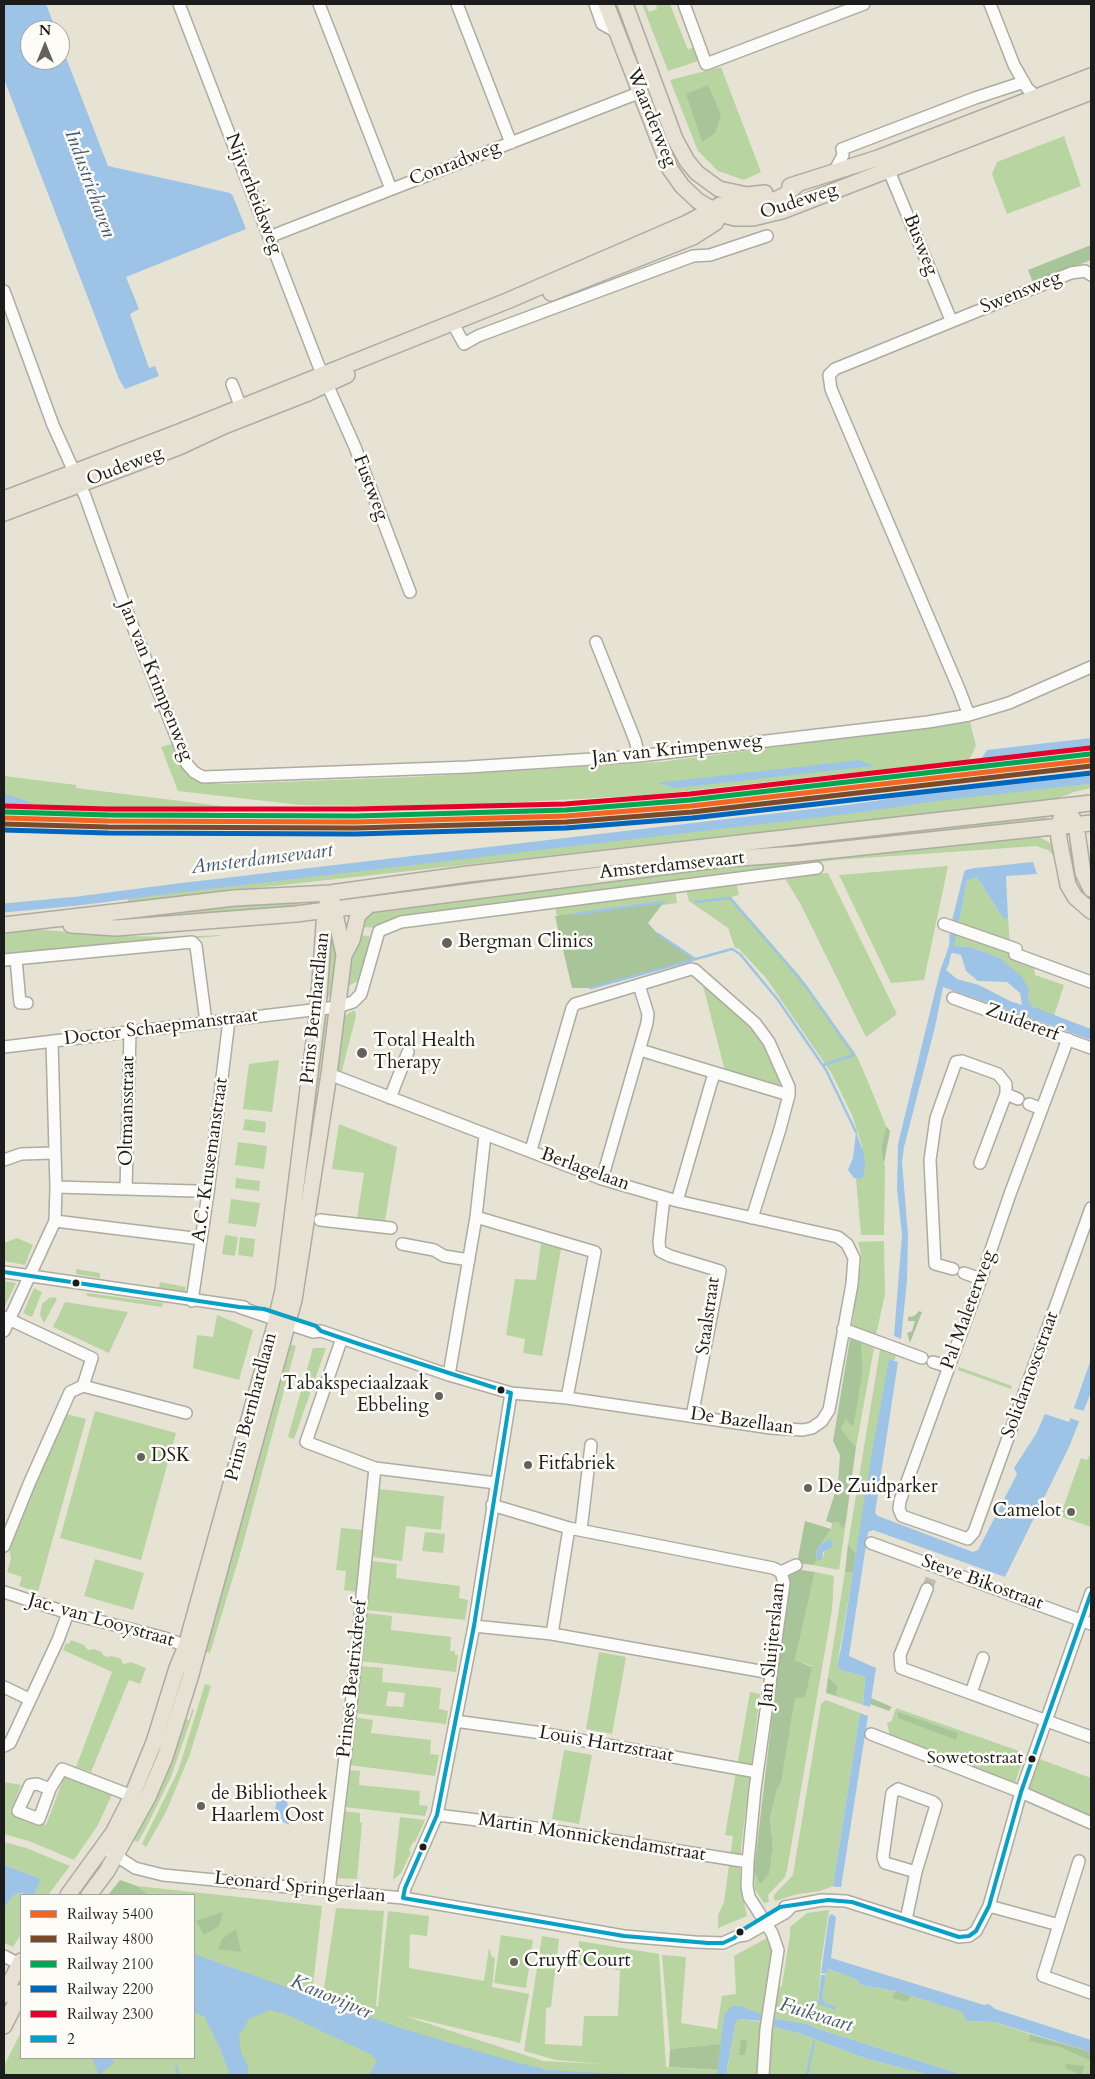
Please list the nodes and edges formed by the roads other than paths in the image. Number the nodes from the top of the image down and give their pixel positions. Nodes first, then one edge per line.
1 (179, 4) edge
2 (319, 4) edge
3 (457, 4) edge
4 (595, 4) edge
5 (606, 4) edge
6 (625, 4) edge
7 (684, 4) edge
8 (864, 4) edge
9 (990, 4) edge
10 (617, 32) junction
11 (1091, 76) edge
12 (1019, 83) junction
13 (640, 92) junction
14 (1091, 92) edge
15 (1037, 97) junction
16 (510, 143) junction
17 (889, 171) junction
18 (834, 172) junction
19 (799, 183) junction
20 (715, 187) junction
21 (391, 189) junction
22 (717, 210) junction
23 (767, 236) dead end
24 (269, 237) junction
25 (1091, 275) edge
26 (4, 290) edge
27 (951, 320) junction
28 (454, 326) junction
29 (325, 379) junction
30 (232, 384) dead end
31 (243, 412) junction
32 (76, 479) junction
33 (4, 499) edge
34 (4, 514) edge
35 (410, 592) dead end
36 (596, 642) dead end
37 (1091, 667) edge
38 (969, 715) junction
39 (639, 756) junction
40 (1091, 803) edge
41 (1065, 806) junction
42 (1084, 824) edge
43 (1058, 827) junction
44 (817, 868) dead end
45 (1091, 889) edge
46 (330, 893) junction
47 (369, 905) junction
48 (330, 910) junction
49 (1091, 911) edge
50 (29, 923) junction
51 (4, 926) edge
52 (950, 926) dead end
53 (344, 955) junction
54 (16, 959) junction
55 (4, 960) edge
56 (1091, 982) edge
57 (639, 985) junction
58 (953, 998) dead end
59 (28, 1003) dead end
60 (337, 1007) junction
61 (318, 1008) junction
62 (229, 1020) junction
63 (206, 1022) junction
64 (130, 1032) junction
65 (1068, 1039) junction
66 (52, 1041) junction
67 (4, 1046) edge
68 (1091, 1048) edge
69 (640, 1050) junction
70 (408, 1052) dead end
71 (329, 1074) junction
72 (715, 1074) junction
73 (1006, 1094) junction
74 (789, 1095) junction
75 (390, 1098) junction
76 (1042, 1109) junction
77 (485, 1135) junction
78 (531, 1150) junction
79 (55, 1153) junction
80 (4, 1160) edge
81 (980, 1163) dead end
82 (602, 1179) junction
83 (56, 1187) junction
84 (126, 1189) junction
85 (208, 1193) junction
86 (664, 1196) junction
87 (677, 1201) junction
88 (1091, 1208) edge
89 (476, 1217) junction
90 (752, 1218) junction
91 (320, 1220) dead end
92 (55, 1221) junction
93 (391, 1228) dead end
94 (201, 1239) junction
95 (402, 1244) dead end
96 (848, 1244) joint
97 (469, 1260) junction
98 (4, 1272) edge
99 (29, 1276) junction
100 (981, 1279) junction
101 (192, 1301) junction
102 (6, 1318) edge
103 (282, 1318) junction
104 (843, 1329) junction
105 (4, 1331) edge
106 (321, 1331) junction
107 (342, 1338) junction
108 (922, 1358) dead end
109 (934, 1362) dead end
110 (949, 1367) junction
111 (449, 1375) junction
112 (83, 1386) junction
113 (511, 1393) junction
114 (567, 1398) junction
115 (186, 1413) dead end
116 (692, 1416) junction
117 (590, 1445) dead end
118 (375, 1468) junction
119 (496, 1484) junction
120 (492, 1505) junction
121 (575, 1529) junction
122 (968, 1540) joint
123 (871, 1543) dead end
124 (4, 1546) edge
125 (4, 1556) edge
126 (796, 1566) dead end
127 (781, 1572) junction
128 (927, 1588) tunnel mouth
129 (4, 1592) edge
130 (1091, 1593) edge
131 (68, 1613) junction
132 (1086, 1622) edge
133 (474, 1626) junction
134 (552, 1634) junction
135 (192, 1648) junction
136 (983, 1658) dead end
137 (771, 1673) junction
138 (4, 1687) edge
139 (971, 1693) junction
140 (29, 1699) junction
141 (455, 1721) junction
142 (1046, 1721) junction
143 (871, 1734) dead end
144 (1091, 1737) edge
145 (4, 1746) edge
146 (757, 1772) junction
147 (50, 1789) dead end
148 (1021, 1792) junction
149 (132, 1796) junction
150 (437, 1815) junction
151 (1091, 1823) edge
152 (110, 1851) junction
153 (1079, 1861) dead end
154 (748, 1862) junction
155 (916, 1872) junction
156 (329, 1891) junction
157 (69, 1894) edge
158 (89, 1894) edge
159 (402, 1898) junction
160 (989, 1906) junction
161 (906, 1920) junction
162 (765, 1921) junction
163 (1059, 1925) junction
164 (4, 1956) edge
165 (20, 1963) edge
166 (20, 1965) edge
167 (1091, 1993) edge
168 (20, 1994) edge
169 (4, 1995) edge
170 (4, 2026) edge
171 (764, 2075) edge

1 - 24 street, Nijverheidsweg
2 - 21 street
3 - 16 street
4 - 10 street, Waarderweg
5 - 10 main road, Waarderweg
6 - 20 main road, Waarderweg
7 - 8 street
9 - 12 street
10 - 13 main road, Waarderweg
11 - 15 main road, Oudeweg
12 - 15 street
12 - 18 street, Oudeweg
13 - 16 street, Conradweg
13 - 22 main road, Waarderweg
14 - 17 main road, Oudeweg
15 - 18 main road, Oudeweg
16 - 21 street, Conradweg
17 - 22 main road, Oudeweg
17 - 27 street, Busweg
18 - 19 main road, Oudeweg
19 - 20 main road, Oudeweg
19 - 22 main road, Oudeweg
20 - 22 main road
21 - 24 street, Conradweg
22 - 28 main road, Oudeweg
23 - 28 street, Oudeweg
24 - 29 street, Nijverheidsweg
25 - 27 street, Swensweg
26 - 32 street, Jan van Krimpenweg
27 - 38 street
28 - 29 main road, Oudeweg
29 - 31 main road, Oudeweg
29 - 35 street, Fustweg
30 - 31 street
31 - 32 main road, Oudeweg
32 - 33 main road, Oudeweg
32 - 34 main road, Oudeweg
32 - 39 street, Jan van Krimpenweg
36 - 39 street
37 - 38 street, Jan van Krimpenweg
38 - 39 street, Jan van Krimpenweg
40 - 41 main road, Amsterdamsevaart
41 - 42 main road
41 - 43 main road
41 - 46 main road, Amsterdamsevaart
42 - 43 main road, Amsterdamsevaart
42 - 45 main road
43 - 47 main road, Amsterdamsevaart
43 - 49 main road
44 - 60 street, Amsterdamsevaart
46 - 48 main road, Prins Bernhardlaan
46 - 50 main road, Amsterdamsevaart
47 - 48 main road, Amsterdamsevaart
47 - 53 main road, Prins Bernhardlaan
48 - 50 main road, Amsterdamsevaart
48 - 53 main road, Prins Bernhardlaan
48 - 61 main road, Prins Bernhardlaan
50 - 51 main road, Amsterdamsevaart
52 - 56 street
53 - 60 main road, Prins Bernhardlaan
54 - 55 street
54 - 59 street
54 - 63 street
57 - 69 street
57 - 74 street
57 - 78 street
58 - 65 street, Zuidererf
60 - 61 street, Doctor Schaepmanstraat
60 - 71 main road, Prins Bernhardlaan
61 - 62 street, Doctor Schaepmanstraat
61 - 103 main road, Prins Bernhardlaan
62 - 63 street, Doctor Schaepmanstraat
62 - 85 street, A.C. Krusemanstraat
63 - 64 street, Doctor Schaepmanstraat
64 - 66 street, Doctor Schaepmanstraat
64 - 84 street, Oltmansstraat
65 - 68 street, Zuidererf
65 - 76 street, Pal Maleterweg
66 - 67 street, Doctor Schaepmanstraat
66 - 79 street
69 - 72 street
69 - 82 street
70 - 75 street
71 - 75 street, Berlagelaan
71 - 103 main road, Prins Bernhardlaan
72 - 74 street
72 - 87 street
73 - 76 street
73 - 81 street
73 - 100 street
74 - 90 street
75 - 77 street, Berlagelaan
76 - 100 street, Pal Maleterweg
77 - 78 street, Berlagelaan
77 - 89 street
78 - 82 street, Berlagelaan
79 - 80 street
79 - 83 street
82 - 86 street, Berlagelaan
83 - 84 street
83 - 92 street
84 - 85 street
85 - 94 street, A.C. Krusemanstraat
86 - 87 street, Berlagelaan
86 - 116 street, Staalstraat
87 - 90 street, Berlagelaan
88 - 122 street, Solidarnoscstraat
89 - 97 street
89 - 114 street
90 - 96 street, Berlagelaan
91 - 93 street
92 - 94 street
92 - 99 street
94 - 101 street, A.C. Krusemanstraat
95 - 97 street
96 - 104 street, De Bazellaan
97 - 111 street
98 - 99 street
99 - 101 street
99 - 102 street
100 - 110 street, Pal Maleterweg
101 - 103 street
102 - 105 street
102 - 112 street
103 - 106 street
103 - 106 street
103 - 135 main road, Prins Bernhardlaan
104 - 108 street
104 - 116 street, De Bazellaan
106 - 107 street, De Bazellaan
107 - 111 street, De Bazellaan
107 - 118 street
109 - 110 street
110 - 122 street, Pal Maleterweg
111 - 113 street, De Bazellaan
112 - 115 street
112 - 124 street
113 - 114 street, De Bazellaan
113 - 119 street
114 - 116 street, De Bazellaan
117 - 121 street
118 - 119 street
118 - 156 street, Prinses Beatrixdreef
119 - 120 street
120 - 121 street, Jan Sluijterslaan
120 - 133 street
121 - 127 street, Jan Sluijterslaan
121 - 134 street
123 - 132 street, Steve Bikostraat
124 - 125 street
126 - 127 street
127 - 137 street, Jan Sluijterslaan
128 - 139 street
129 - 131 street, Jac. van Looystraat
130 - 132 street
131 - 135 street, Jac. van Looystraat
131 - 140 street
132 - 142 street
133 - 134 street
133 - 141 street
134 - 137 street
135 - 149 main road, Prins Bernhardlaan
135 - 152 main road, Prins Bernhardlaan
136 - 139 street
137 - 146 street, Jan Sluijterslaan
138 - 140 street
139 - 142 street
140 - 145 street
141 - 146 street, Louis Hartzstraat
141 - 150 street
142 - 144 street
142 - 148 street
143 - 148 street
146 - 154 street, Jan Sluijterslaan
147 - 149 street
148 - 151 street
148 - 160 street
149 - 152 main road, Prins Bernhardlaan
150 - 154 street, Martin Monnickendamstraat
150 - 159 street
152 - 156 street, Leonard Springerlaan
152 - 157 main road, Prins Bernhardlaan
152 - 158 main road, Prins Bernhardlaan
153 - 163 street
154 - 162 street, Jan Sluijterslaan
155 - 155 street
155 - 161 street
156 - 159 street, Leonard Springerlaan
159 - 162 street, Leonard Springerlaan
160 - 161 street
160 - 163 street
161 - 162 street, Leonard Springerlaan
162 - 171 street, Jan Sluijterslaan
163 - 167 street
164 - 165 street
166 - 169 main road
168 - 170 main road

